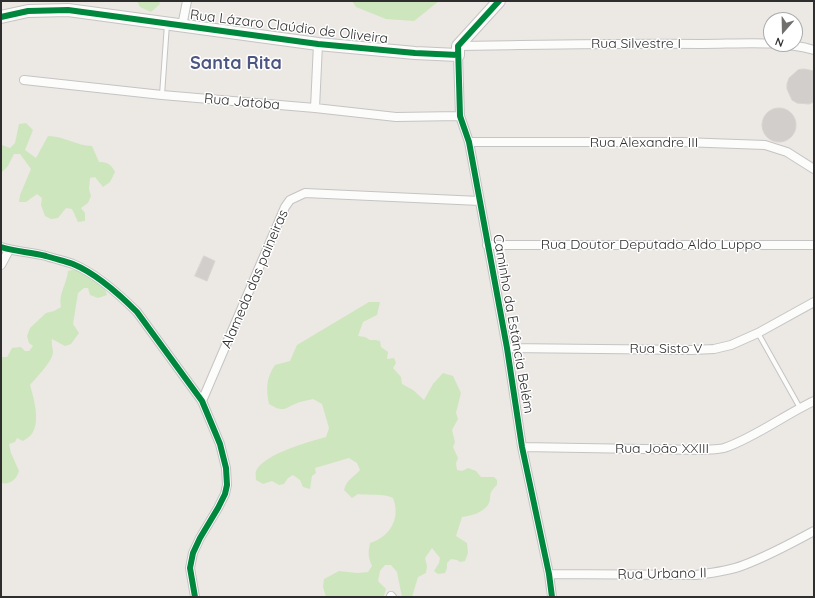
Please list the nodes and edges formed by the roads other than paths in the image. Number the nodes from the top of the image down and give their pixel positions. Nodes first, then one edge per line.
1 (187, 1) edge
2 (499, 1) edge
3 (1, 17) edge
4 (167, 24) junction
5 (182, 26) junction
6 (318, 44) junction
7 (458, 50) junction
8 (814, 50) edge
9 (24, 80) dead end
10 (162, 95) junction
11 (316, 108) junction
12 (460, 116) junction
13 (468, 142) junction
14 (814, 169) edge
15 (480, 201) junction
16 (487, 245) junction
17 (814, 245) edge
18 (1, 247) edge
19 (10, 250) junction
20 (1, 265) edge
21 (814, 302) edge
22 (758, 333) junction
23 (507, 348) junction
24 (814, 401) edge
25 (202, 402) junction
26 (800, 408) junction
27 (522, 447) junction
28 (814, 531) edge
29 (549, 574) junction
30 (195, 597) edge
31 (552, 597) edge

1 - 5 street
2 - 7 street
3 - 4 street, Rua Lázaro Claúdio de Oliveira
4 - 5 street, Rua Lázaro Claúdio de Oliveira
4 - 10 lane
5 - 6 street, Rua Lázaro Claúdio de Oliveira
6 - 7 street, Rua Lázaro Claúdio de Oliveira
6 - 11 street
7 - 8 street, Rua Silvestre I
7 - 12 street, Caminho da Estância Belém
9 - 10 street, Rua Jatoba
10 - 11 street, Rua Jatoba
11 - 12 street, Rua Jatoba
12 - 13 street, Caminho da Estância Belém
13 - 14 street, Rua Alexandre III
13 - 15 street, Caminho da Estância Belém
15 - 16 street, Caminho da Estância Belém
15 - 25 street, Alameda das paineiras
16 - 17 street, Rua Doutor Deputado Aldo Luppo
16 - 23 street, Caminho da Estância Belém
18 - 19 street
19 - 20 street
19 - 25 street
21 - 22 street, Rua Sisto V
22 - 23 street, Rua Sisto V
22 - 26 lane
23 - 27 street, Caminho da Estância Belém
24 - 26 street, Rua João XXIII
25 - 30 street
26 - 27 street, Rua João XXIII
27 - 29 street, Caminho da Estância Belém
28 - 29 street, Rua Urbano II
29 - 31 street, Caminho da Estância Belém

